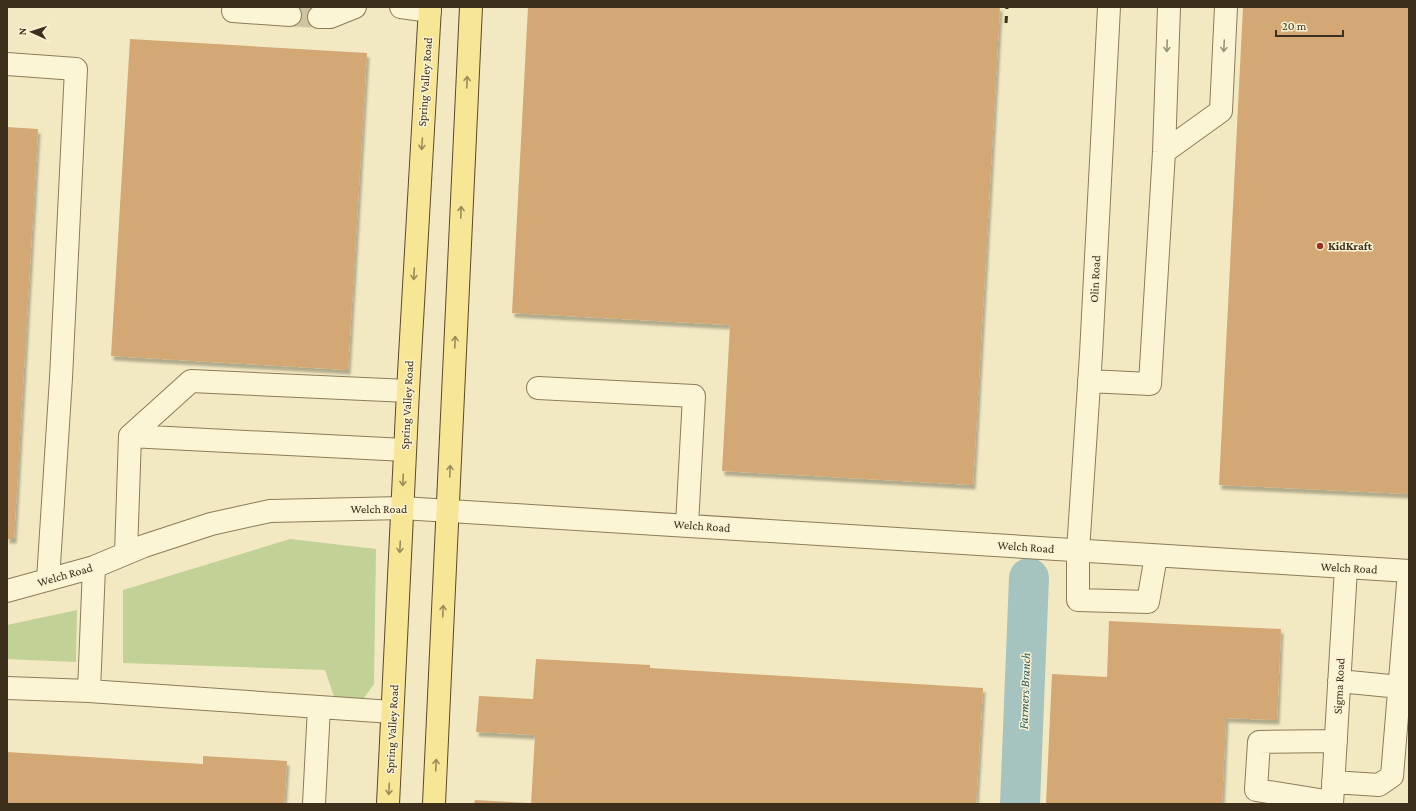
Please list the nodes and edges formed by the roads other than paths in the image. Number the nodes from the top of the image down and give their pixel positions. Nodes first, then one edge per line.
1 (234, 7) edge
2 (355, 7) edge
3 (401, 7) edge
4 (471, 7) edge
5 (1110, 7) edge
6 (1168, 7) edge
7 (1226, 7) edge
8 (430, 9) edge
9 (290, 15) tunnel mouth
10 (319, 17) tunnel mouth
11 (7, 64) edge
12 (1164, 152) junction
13 (1090, 381) junction
14 (538, 388) dead end
15 (408, 391) junction
16 (130, 436) junction
17 (405, 450) junction
18 (402, 508) junction
19 (448, 510) junction
20 (687, 525) junction
21 (1078, 551) junction
22 (126, 553) junction
23 (1156, 556) junction
24 (94, 567) junction
25 (1346, 568) junction
26 (1409, 572) edge
27 (48, 580) junction
28 (7, 591) edge
29 (1339, 681) junction
30 (1400, 687) junction
31 (7, 688) edge
32 (89, 692) junction
33 (319, 707) junction
34 (392, 712) junction
35 (1336, 741) junction
36 (1333, 796) edge
37 (314, 804) edge
38 (388, 804) edge
39 (434, 804) edge

1 - 9 street
2 - 10 street
3 - 8 street
19 -> 4 main road
5 - 13 street, Olin Road
6 -> 12 street
7 -> 12 street
8 -> 15 main road, Spring Valley Road
11 - 27 street
12 - 13 street
13 - 21 street, Olin Road
14 - 20 street
15 - 16 street
15 - 17 main road, Spring Valley Road
16 - 17 street
16 - 22 street
17 -> 18 main road, Spring Valley Road
18 - 19 street, Welch Road
18 - 22 street, Welch Road
18 -> 34 main road, Spring Valley Road
19 - 20 street, Welch Road
39 -> 19 main road
20 - 21 street, Welch Road
21 - 23 street, Welch Road
21 - 23 street, Olin Road
22 - 24 street, Welch Road
23 - 25 street, Welch Road
24 - 27 street, Welch Road
24 - 32 street
25 - 26 street, Welch Road
25 - 29 street, Sigma Road
26 - 30 street
27 - 28 street, Welch Road
29 - 30 street
29 - 35 street, Sigma Road
30 - 36 street
31 - 32 street
32 - 33 street
33 - 34 street
33 - 37 street
34 -> 38 main road, Spring Valley Road
35 - 36 street, Sigma Road
35 - 36 street

